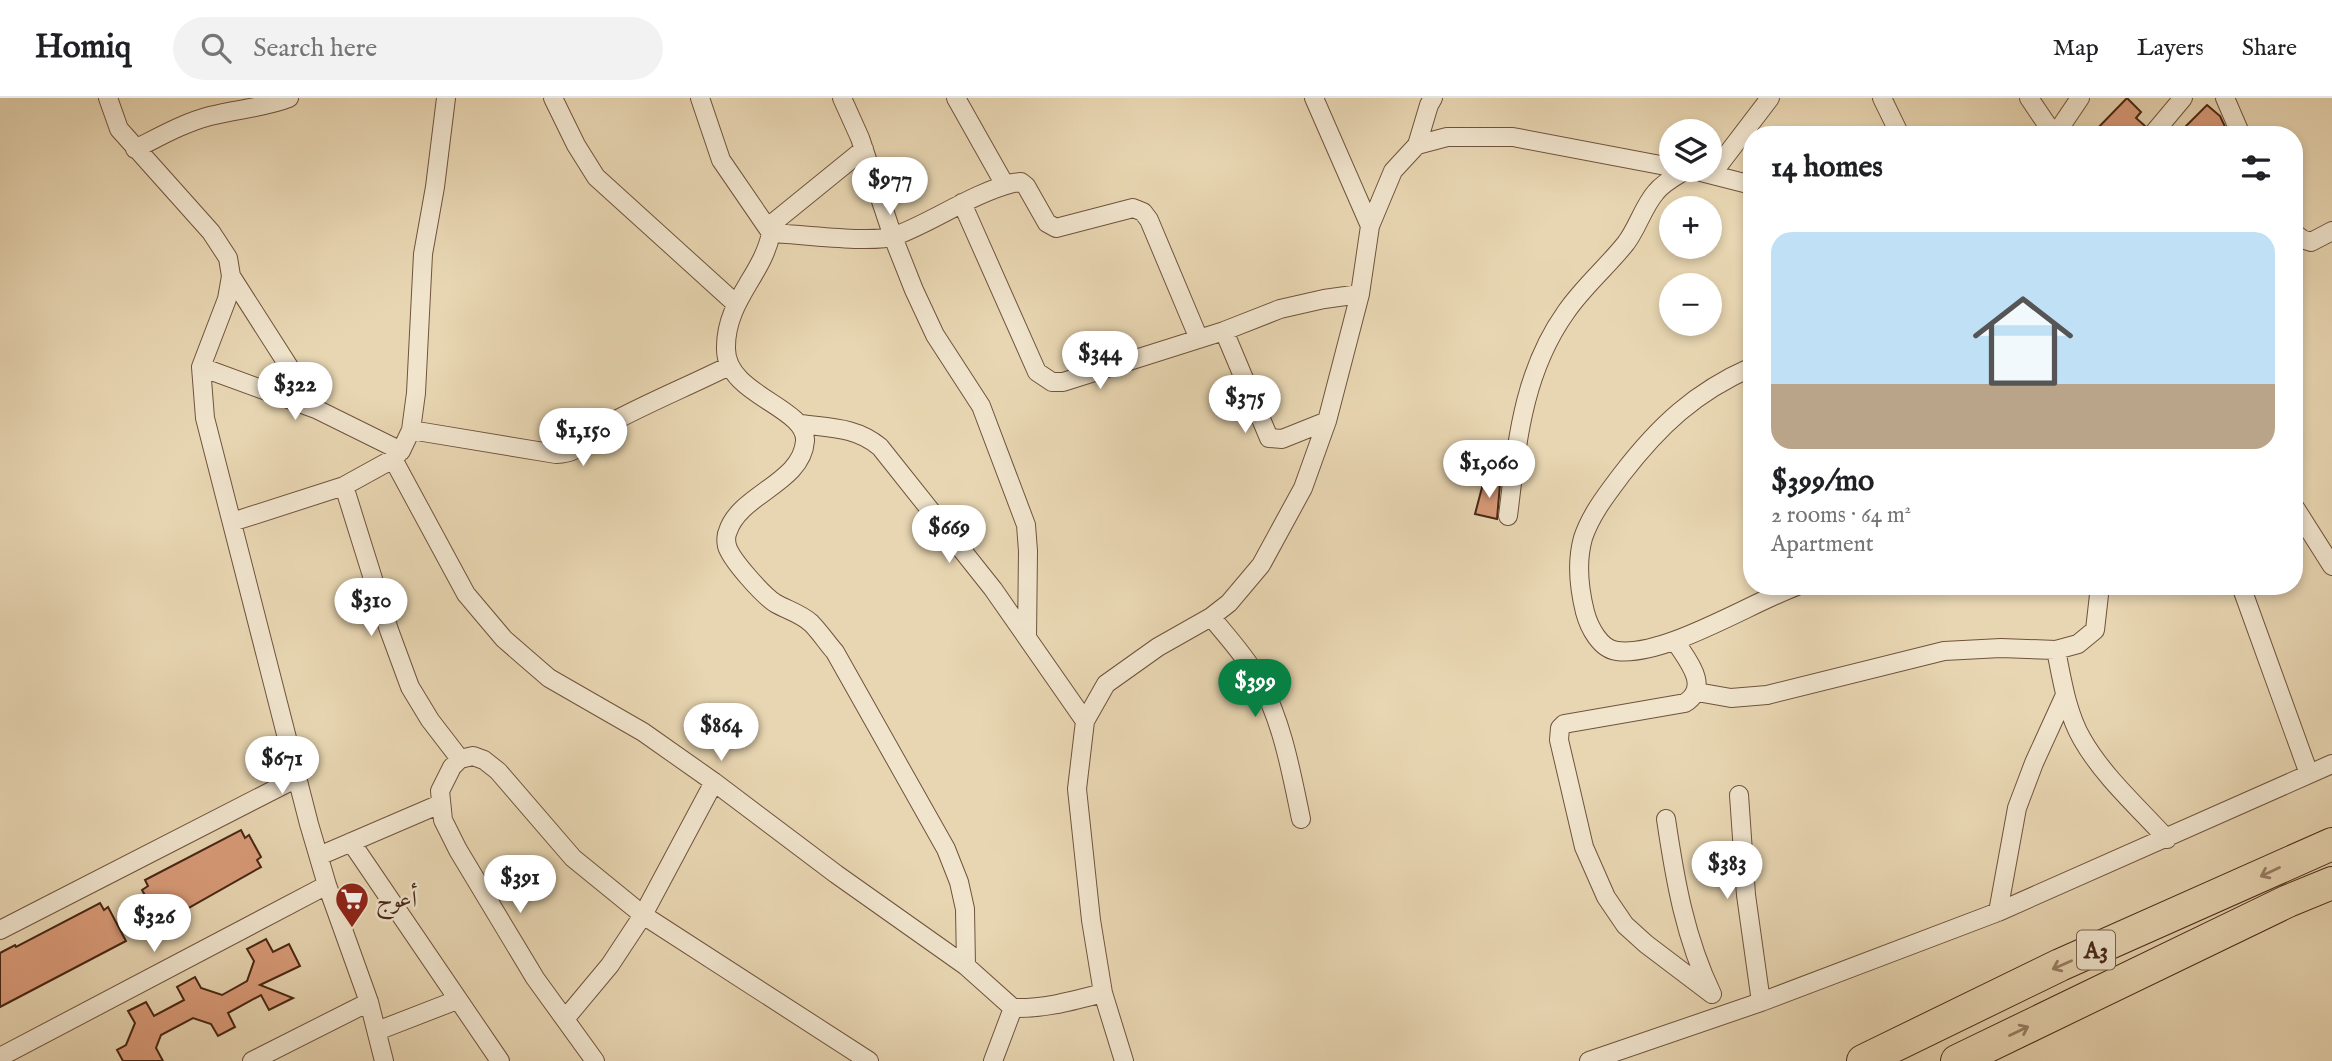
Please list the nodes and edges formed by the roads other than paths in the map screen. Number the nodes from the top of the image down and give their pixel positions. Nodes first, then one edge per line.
1 (108, 98) edge
2 (289, 98) edge
3 (446, 98) edge
4 (553, 98) edge
5 (700, 98) edge
6 (842, 98) edge
7 (956, 98) edge
8 (1314, 98) edge
9 (1433, 98) edge
10 (1770, 98) edge
11 (1882, 98) edge
12 (2029, 98) edge
13 (2080, 98) edge
14 (2183, 98) edge
15 (2225, 98) edge
16 (1749, 126) edge
17 (1896, 126) edge
18 (2049, 126) edge
19 (2061, 126) edge
20 (2160, 126) edge
21 (2237, 126) edge
22 (1743, 133) edge
23 (1417, 145) junction
24 (135, 149) junction
25 (864, 149) junction
26 (1722, 161) edge
27 (1659, 165) edge
28 (1722, 177) edge
29 (1667, 182) edge
30 (1743, 183) edge
31 (1005, 185) junction
32 (962, 203) junction
33 (1370, 226) junction
34 (770, 230) junction
35 (2332, 231) edge
36 (893, 236) junction
37 (2303, 239) edge
38 (232, 276) junction
39 (1360, 294) junction
40 (735, 303) junction
41 (1224, 331) junction
42 (1199, 339) junction
43 (729, 366) junction
44 (201, 367) junction
45 (1743, 371) edge
46 (316, 409) junction
47 (1327, 421) junction
48 (800, 424) junction
49 (411, 430) junction
50 (397, 455) junction
51 (344, 486) junction
52 (1508, 516) dead end
53 (2303, 520) edge
54 (232, 522) junction
55 (2332, 566) edge
56 (1774, 595) edge
57 (2099, 595) edge
58 (2244, 595) edge
59 (1211, 617) junction
60 (1027, 638) junction
61 (1675, 641) junction
62 (2056, 650) junction
63 (1697, 692) junction
64 (2065, 695) junction
65 (1085, 721) junction
66 (460, 759) junction
67 (2332, 764) edge
68 (2309, 774) junction
69 (297, 778) junction
70 (714, 782) junction
71 (1739, 795) dead end
72 (440, 804) junction
73 (1301, 819) dead end
74 (1666, 819) dead end
75 (2167, 839) junction
76 (351, 842) junction
77 (2332, 844) edge
78 (318, 856) junction
79 (2332, 883) edge
80 (327, 885) junction
81 (1998, 912) junction
82 (643, 915) junction
83 (0, 930) edge
84 (965, 966) junction
85 (1102, 993) junction
86 (1712, 994) junction
87 (457, 1000) junction
88 (369, 1002) junction
89 (1761, 1002) junction
90 (1013, 1008) junction
91 (1723, 1015) junction
92 (565, 1019) junction
93 (377, 1031) junction
94 (0, 1057) edge
95 (252, 1061) edge
96 (384, 1061) edge
97 (500, 1061) edge
98 (595, 1061) edge
99 (869, 1061) edge
100 (993, 1061) edge
101 (1124, 1061) edge
102 (1589, 1061) edge
103 (1863, 1061) edge
104 (1957, 1061) edge

1 - 24 street
2 - 24 street
3 - 49 street
4 - 40 street
5 - 34 street
6 - 25 street
7 - 31 street
8 - 33 street
9 - 23 street
10 - 16 street
11 - 17 street
12 - 18 street
13 - 19 street
14 - 20 street
15 - 21 street
22 - 26 street
23 - 27 street
23 - 33 street
24 - 38 street
25 - 34 street
25 - 36 street
28 - 30 street
29 - 52 street
31 - 32 street
31 - 42 street
32 - 36 street
32 - 42 street
33 - 39 street
34 - 36 street
34 - 40 street
35 - 37 street
36 - 60 street
38 - 44 street
38 - 46 street
39 - 41 street
39 - 47 street
40 - 43 street
41 - 42 street
41 - 47 street
43 - 48 street
43 - 49 street
44 - 46 street
44 - 54 street
45 - 61 street
46 - 50 street
47 - 59 street
48 - 60 street
48 - 84 street
49 - 50 street
50 - 51 street
50 - 70 street
51 - 54 street
51 - 66 street
53 - 55 street
54 - 69 street
56 - 61 street
57 - 62 street
58 - 68 street
59 - 65 street
59 - 73 street
60 - 65 street
61 - 63 street
62 - 63 street
62 - 64 street
63 - 86 street
64 - 75 street
64 - 81 street
65 - 85 street
66 - 72 street
66 - 82 street
67 - 68 street
68 - 75 street
69 - 78 street
69 - 83 street
70 - 82 street
70 - 84 street
71 - 89 street
72 - 76 street
72 - 92 street
74 - 86 street
75 - 81 street
76 - 78 street
76 - 87 street
77 -> 103 highway, A3
78 - 80 street
104 -> 79 highway, A3
80 - 88 street
80 - 94 street
81 - 89 street
82 - 92 street
82 - 99 street
84 - 90 street
85 - 90 street
85 - 101 street
86 - 91 street
87 - 93 street
87 - 97 street
88 - 93 street
88 - 95 street
89 - 91 street
90 - 100 street
91 - 102 street
92 - 98 street
93 - 96 street

